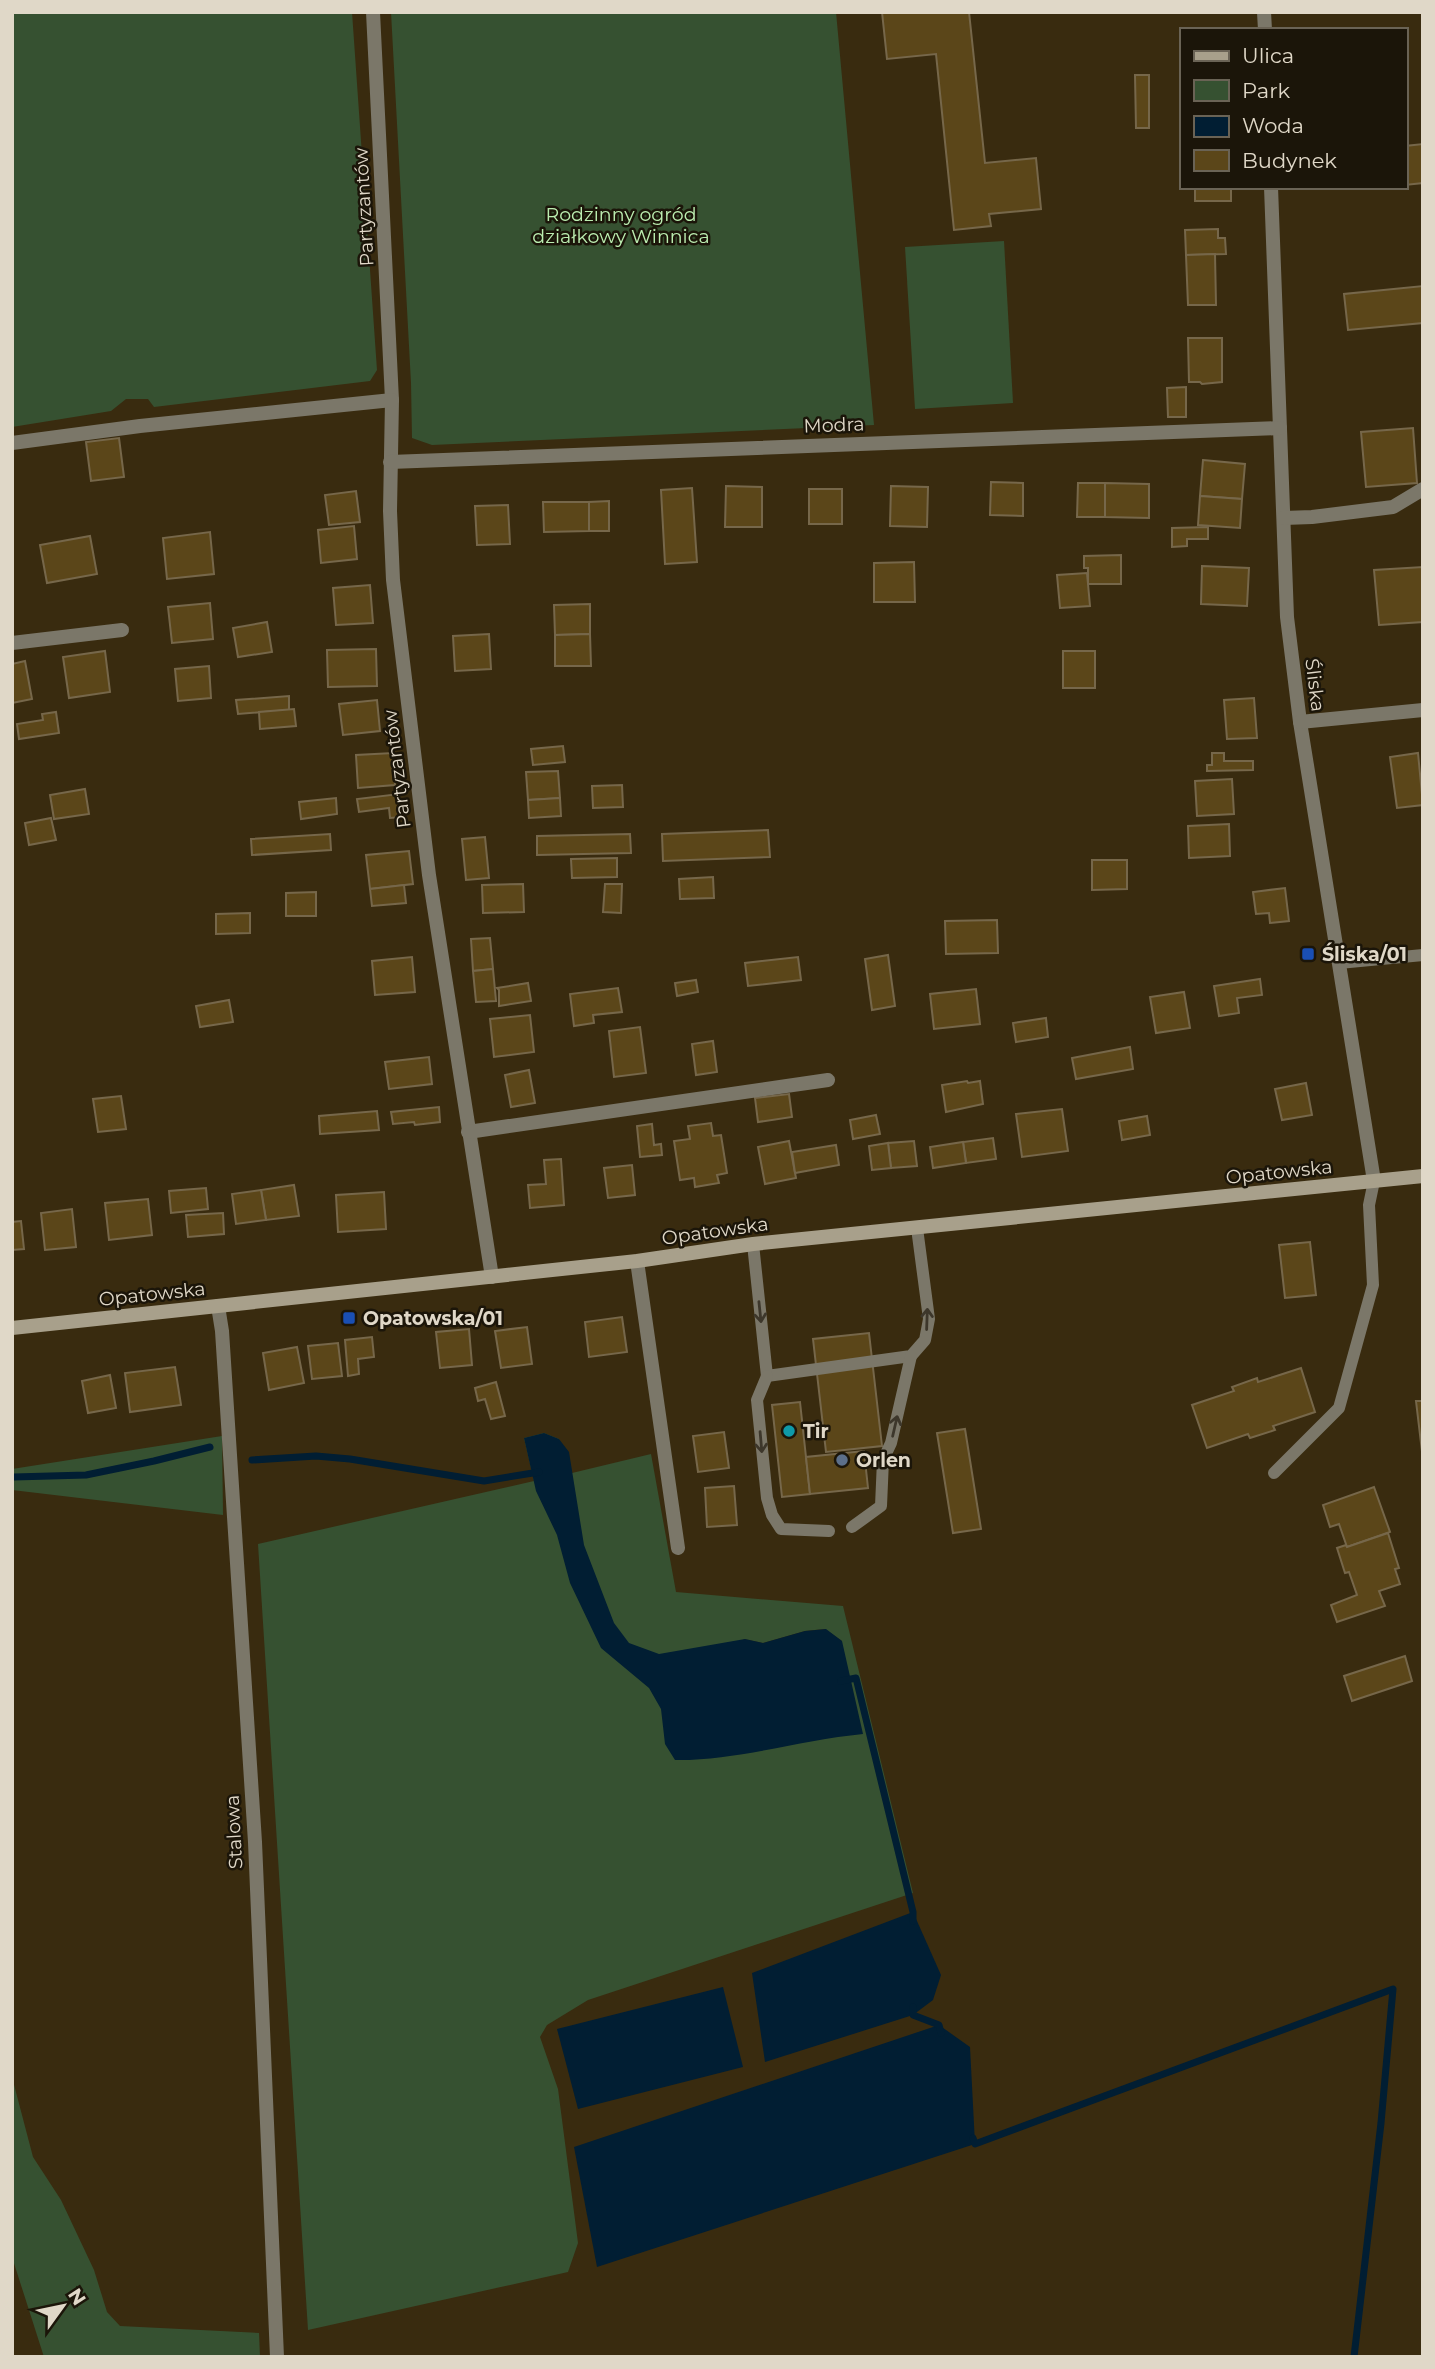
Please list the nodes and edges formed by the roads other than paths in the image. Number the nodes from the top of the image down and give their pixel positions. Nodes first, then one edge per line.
1 (373, 12) edge
2 (1271, 189) edge
3 (392, 400) junction
4 (1280, 428) junction
5 (12, 443) edge
6 (390, 462) junction
7 (1423, 489) edge
8 (1284, 518) junction
9 (122, 630) dead end
10 (12, 643) edge
11 (1423, 710) edge
12 (1300, 722) junction
13 (1423, 955) edge
14 (1339, 963) junction
15 (828, 1080) dead end
16 (468, 1132) junction
17 (1423, 1176) edge
18 (1374, 1181) junction
19 (917, 1228) junction
20 (753, 1244) junction
21 (637, 1261) junction
22 (492, 1277) junction
23 (218, 1306) junction
24 (12, 1328) edge
25 (911, 1356) junction
26 (767, 1376) junction
27 (1274, 1473) dead end
28 (852, 1527) dead end
29 (829, 1531) dead end
30 (678, 1548) dead end
31 (277, 2357) edge

1 - 3 street, Partyzantów
2 - 4 street, Śliska
3 - 5 street
3 - 6 street, Partyzantów
4 - 6 street, Modra
4 - 8 street, Śliska
6 - 16 street, Partyzantów
7 - 8 street
8 - 12 street, Śliska
9 - 10 street
11 - 12 street
12 - 14 street, Śliska
13 - 14 lane
14 - 18 street, Śliska
15 - 16 street
16 - 22 street, Partyzantów
17 - 18 street, Opatowska
18 - 19 street, Opatowska
18 - 27 lane
19 - 20 street, Opatowska
25 -> 19 lane
20 - 21 street, Opatowska
20 -> 26 lane
21 - 22 street, Opatowska
21 - 30 street
22 - 23 street, Opatowska
23 - 24 street, Opatowska
23 - 31 street, Stalowa
25 - 26 lane
28 -> 25 lane
26 -> 29 lane

